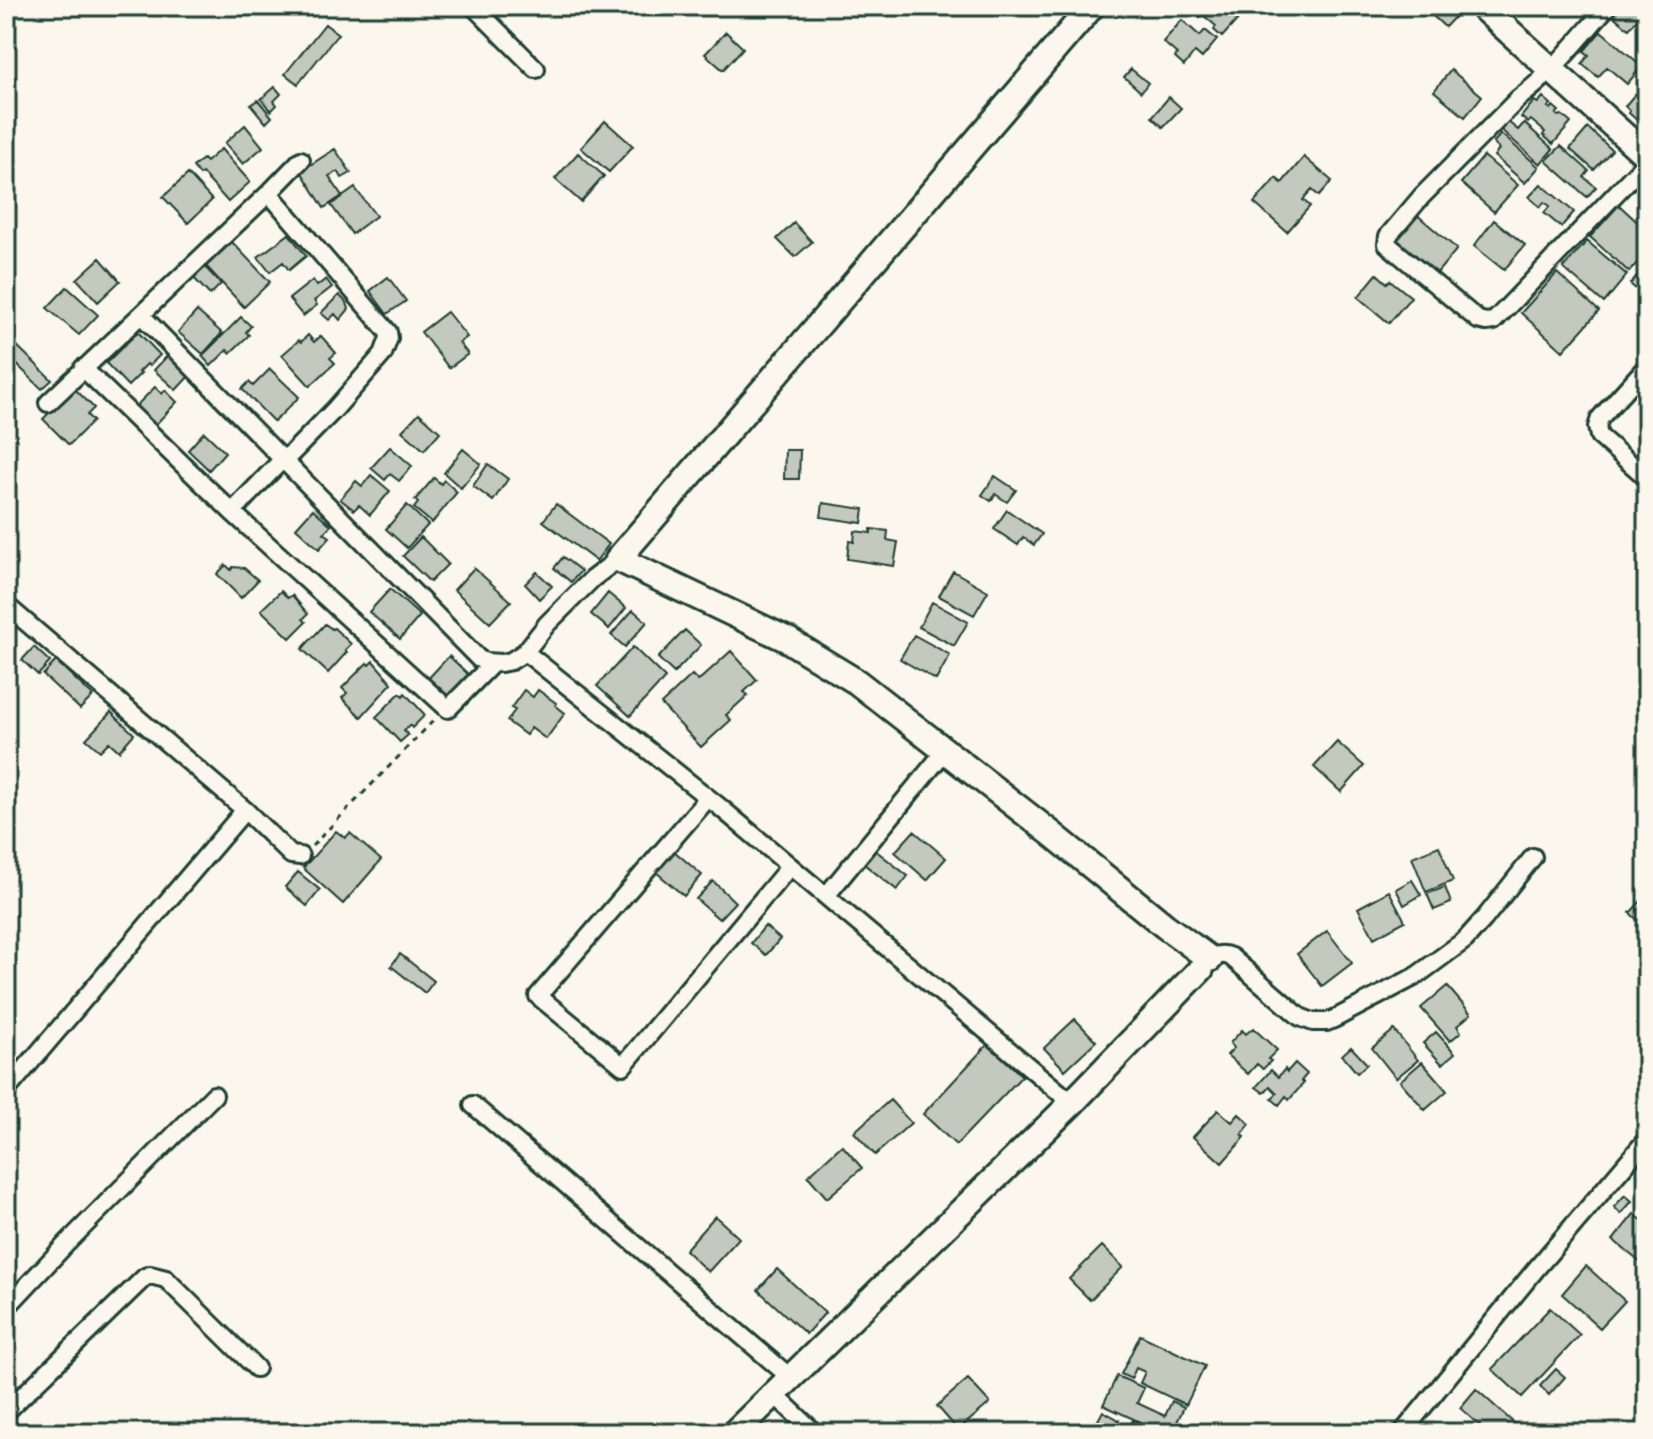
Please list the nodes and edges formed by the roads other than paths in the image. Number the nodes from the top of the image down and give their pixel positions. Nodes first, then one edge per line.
1 (473, 6) edge
2 (1092, 6) edge
3 (1481, 6) edge
4 (1608, 6) edge
5 (536, 69) dead end
6 (1552, 69) junction
7 (1647, 158) edge
8 (301, 160) dead end
9 (269, 193) junction
10 (141, 315) junction
11 (1647, 366) edge
12 (83, 368) junction
13 (48, 403) dead end
14 (283, 459) junction
15 (1647, 478) edge
16 (232, 512) junction
17 (618, 559) junction
18 (6, 605) edge
19 (525, 652) junction
20 (493, 663) junction
21 (944, 752) junction
22 (708, 798) junction
23 (245, 810) junction
24 (300, 856) road end
25 (1533, 857) dead end
26 (790, 866) junction
27 (826, 896) junction
28 (1206, 964) junction
29 (6, 1091) edge
30 (214, 1095) dead end
31 (1072, 1103) junction
32 (473, 1105) dead end
33 (1646, 1142) edge
34 (6, 1308) edge
35 (256, 1368) dead end
36 (782, 1386) junction
37 (6, 1412) edge
38 (734, 1433) edge
39 (815, 1433) edge
40 (1402, 1433) edge

1 - 5 street
2 - 17 street
3 - 6 street
4 - 6 street
6 - 7 street
6 - 7 street
8 - 9 street
9 - 10 street
9 - 14 street
10 - 12 street
10 - 14 street
11 - 15 street
12 - 13 street
12 - 16 street
14 - 16 street
14 - 20 street
16 - 20 street
17 - 19 street
17 - 21 street
18 - 23 street
19 - 20 street
19 - 22 street
21 - 27 street
21 - 28 street
22 - 26 street
22 - 26 street
23 - 24 street
23 - 29 street
25 - 28 street
26 - 27 street
27 - 31 street
28 - 31 street
30 - 34 street
31 - 36 street
32 - 36 street
33 - 40 street
35 - 37 street
36 - 38 street
36 - 39 street

